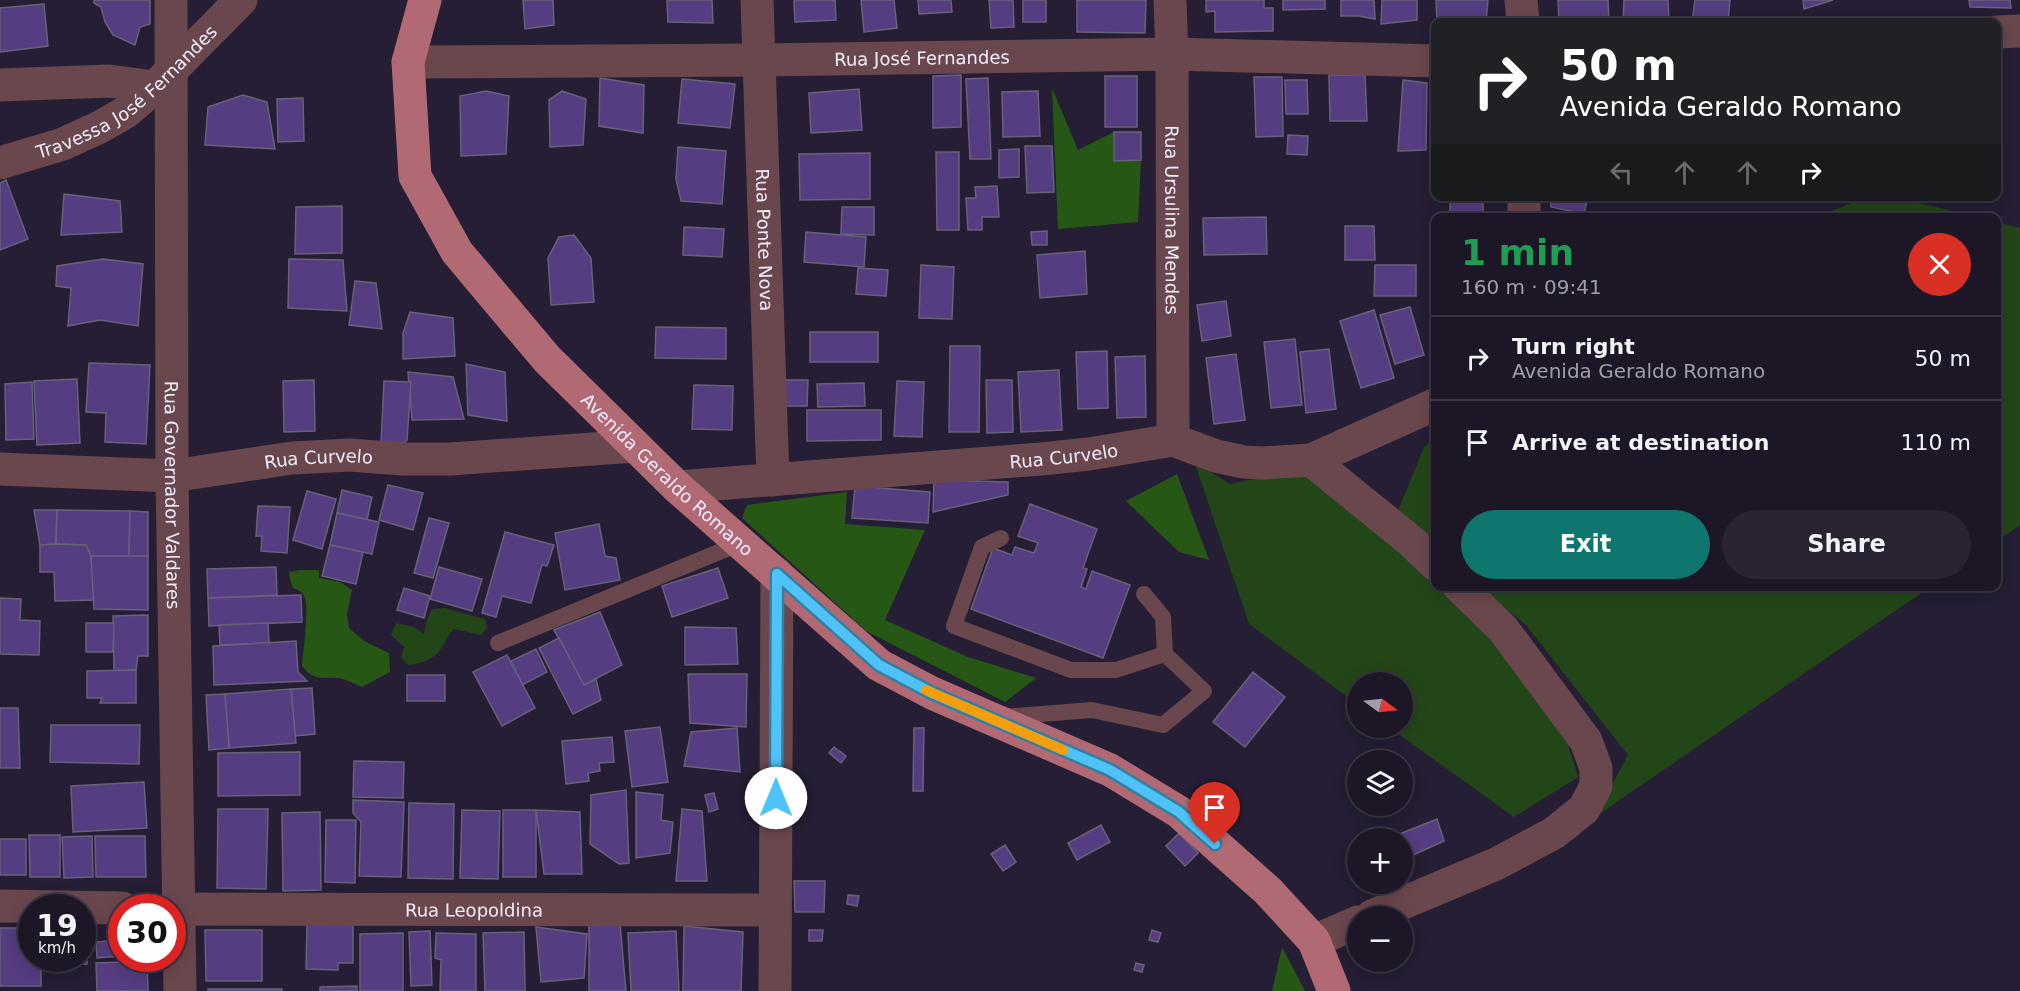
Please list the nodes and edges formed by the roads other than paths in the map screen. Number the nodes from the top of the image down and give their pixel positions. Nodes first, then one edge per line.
1 (171, 0) edge
2 (242, 0) edge
3 (425, 0) edge
4 (757, 0) edge
5 (1170, 0) edge
6 (1521, 0) edge
7 (1522, 18) edge
8 (2020, 31) edge
9 (2001, 32) edge
10 (1172, 54) junction
11 (759, 60) junction
12 (1431, 61) edge
13 (408, 62) junction
14 (162, 79) junction
15 (0, 85) edge
16 (0, 163) edge
17 (1431, 406) edge
18 (1173, 440) junction
19 (635, 446) junction
20 (1311, 460) junction
21 (0, 469) edge
22 (172, 476) junction
23 (773, 480) junction
24 (677, 487) junction
25 (1000, 538) dead end
26 (741, 543) junction
27 (1431, 560) edge
28 (777, 574) junction
29 (1464, 591) edge
30 (1144, 594) dead end
31 (498, 643) dead end
32 (1165, 654) junction
33 (990, 718) junction
34 (175, 894) edge
35 (0, 906) edge
36 (1396, 906) edge
37 (108, 908) edge
38 (186, 909) edge
39 (775, 910) junction
40 (1347, 927) edge
41 (1314, 941) junction
42 (179, 972) edge
43 (180, 991) edge
44 (775, 991) edge
45 (1335, 991) edge

1 - 14 street, Rua Governador Valdares
2 - 14 street, Travessa José Fernandes
3 - 13 main road, Avenida Geraldo Romano
4 - 11 street, Rua Ponte Nova
5 - 10 street, Rua Ursulina Mendes
6 - 7 street
8 - 9 street
10 - 11 street, Rua José Fernandes
10 - 12 street, Rua José Fernandes
10 - 18 street, Rua Ursulina Mendes
11 - 13 street, Rua José Fernandes
11 - 23 street, Rua Ponte Nova
13 - 19 main road, Avenida Geraldo Romano
14 - 15 street
14 - 16 street, Travessa José Fernandes
14 - 22 street, Rua Governador Valdares
17 - 20 street, Rua Curvelo
18 - 20 street, Rua Curvelo
18 - 23 street, Rua Curvelo
19 - 22 street, Rua Curvelo
19 - 24 main road, Avenida Geraldo Romano
20 - 27 street
21 - 22 street, Rua Curvelo
22 - 34 street, Rua Governador Valdares
23 - 24 street, Rua Curvelo
24 - 26 main road, Avenida Geraldo Romano
25 - 32 lane
26 - 28 main road, Avenida Geraldo Romano
26 - 31 lane
28 - 33 main road, Avenida Geraldo Romano
28 - 39 street
29 - 36 street
30 - 32 lane
32 - 33 lane
33 - 41 main road, Avenida Geraldo Romano
35 - 37 street
38 - 39 street, Rua Leopoldina
39 - 44 street
40 - 41 street
41 - 45 main road, Avenida Geraldo Romano
42 - 43 street, Rua Governador Valdares

